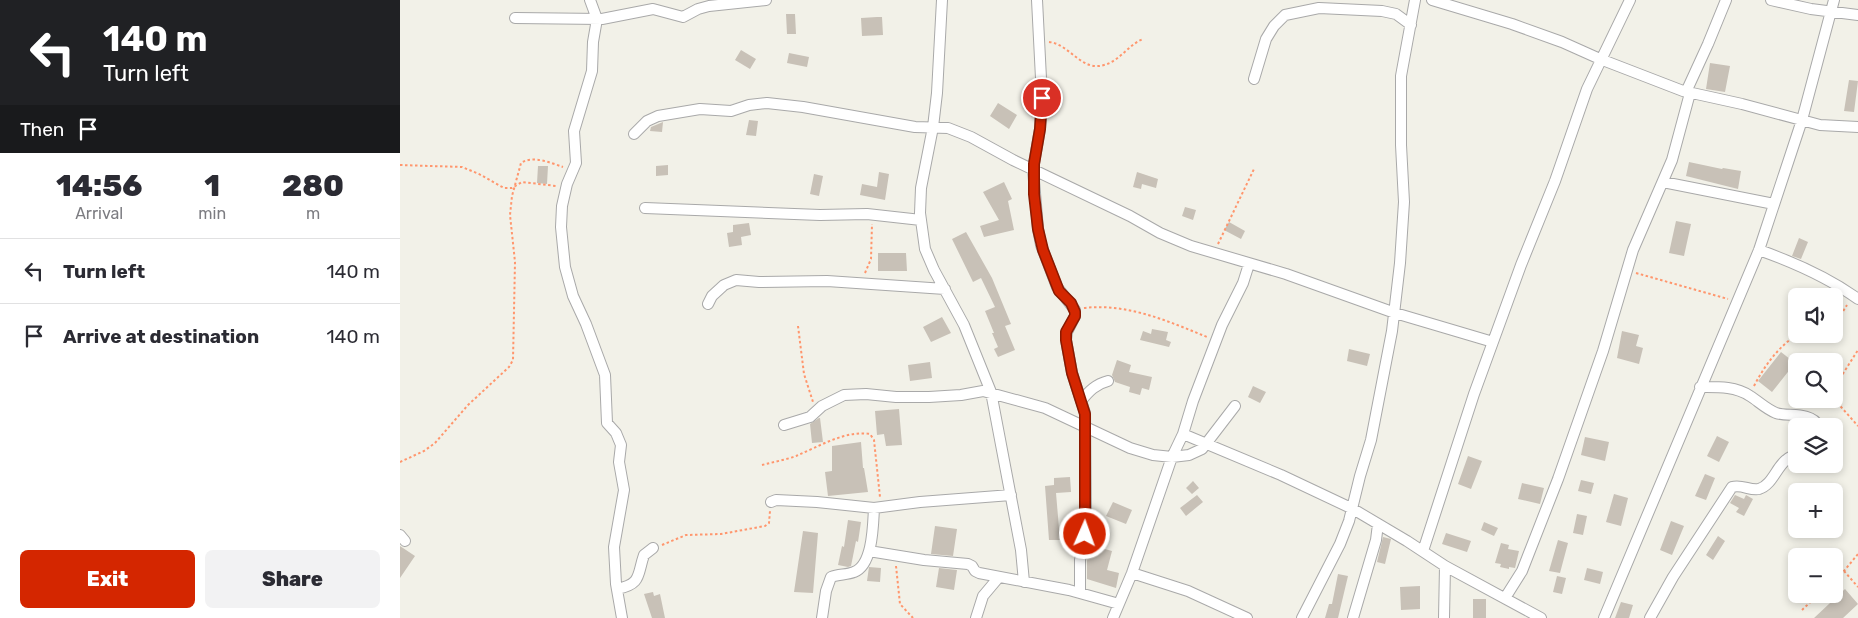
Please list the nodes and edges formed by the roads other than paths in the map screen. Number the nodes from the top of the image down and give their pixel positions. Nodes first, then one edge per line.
1 (590, 0) edge
2 (766, 0) edge
3 (942, 0) edge
4 (1037, 0) edge
5 (1415, 0) edge
6 (1432, 0) edge
7 (1630, 0) edge
8 (1726, 0) edge
9 (1771, 0) edge
10 (1834, 0) edge
11 (1832, 12) junction
12 (1858, 15) edge
13 (515, 18) dead end
14 (597, 19) junction
15 (1411, 25) junction
16 (1600, 59) junction
17 (1254, 79) dead end
18 (1688, 93) junction
19 (1802, 120) junction
20 (933, 127) junction
21 (1858, 127) edge
22 (634, 134) dead end
23 (1034, 169) junction
24 (1663, 182) junction
25 (1774, 204) junction
26 (645, 208) dead end
27 (921, 220) junction
28 (1759, 250) junction
29 (1249, 264) junction
30 (945, 289) junction
31 (1855, 297) edge
32 (708, 304) dead end
33 (1395, 313) junction
34 (1493, 342) junction
35 (1108, 381) dead end
36 (1700, 387) junction
37 (990, 392) junction
38 (1081, 400) junction
39 (1235, 406) dead end
40 (1810, 418) edge
41 (784, 425) dead end
42 (1084, 426) junction
43 (1183, 434) junction
44 (1207, 444) junction
45 (1172, 457) junction
46 (1788, 459) edge
47 (1011, 496) junction
48 (771, 502) road end
49 (877, 508) junction
50 (1353, 509) junction
51 (1378, 524) junction
52 (653, 548) road end
53 (869, 551) junction
54 (1424, 551) junction
55 (1445, 566) junction
56 (1132, 573) junction
57 (999, 578) junction
58 (1024, 582) junction
59 (617, 589) junction
60 (1080, 592) junction
61 (1504, 598) junction
62 (1119, 604) junction
63 (1531, 615) edge
64 (622, 618) edge
65 (822, 618) edge
66 (976, 618) edge
67 (1113, 618) edge
68 (1247, 618) edge
69 (1302, 618) edge
70 (1353, 618) edge
71 (1444, 618) edge
72 (1541, 618) edge
73 (1604, 618) edge
74 (1650, 618) edge

1 - 14 street
2 - 14 street
3 - 20 street
4 - 23 street
5 - 15 street
6 - 16 street
7 - 16 street
8 - 18 street
9 - 11 street
10 - 11 street
11 - 12 street
11 - 19 street
13 - 14 street
14 - 59 street
15 - 17 street
15 - 33 street
16 - 18 street
16 - 34 street
18 - 19 street
18 - 24 street
19 - 21 street
19 - 25 street
20 - 22 street
20 - 23 street
20 - 27 street
23 - 29 street
23 - 38 street
24 - 25 street
24 - 61 street
25 - 28 street
26 - 27 street
27 - 30 street
28 - 31 street
28 - 36 street
29 - 33 street
29 - 43 street
30 - 32 street
30 - 37 street
33 - 34 street
33 - 50 street
34 - 54 street
35 - 38 street
36 - 40 street
36 - 73 street
37 - 41 street
37 - 42 street
37 - 47 street
38 - 42 street
39 - 44 street
42 - 45 street
42 - 60 street
43 - 44 street
43 - 45 street
44 - 45 street
44 - 50 street
45 - 56 street
46 - 74 street
47 - 49 street
47 - 58 street
48 - 49 street
49 - 53 street
50 - 51 street
50 - 69 street
51 - 54 street
51 - 70 street
52 - 59 street
53 - 57 street
53 - 65 street
54 - 55 street
55 - 61 street
55 - 71 street
56 - 62 street
56 - 68 street
57 - 58 street
57 - 66 street
58 - 60 street
59 - 64 street
60 - 62 street
61 - 63 street
62 - 67 street
63 - 72 street

